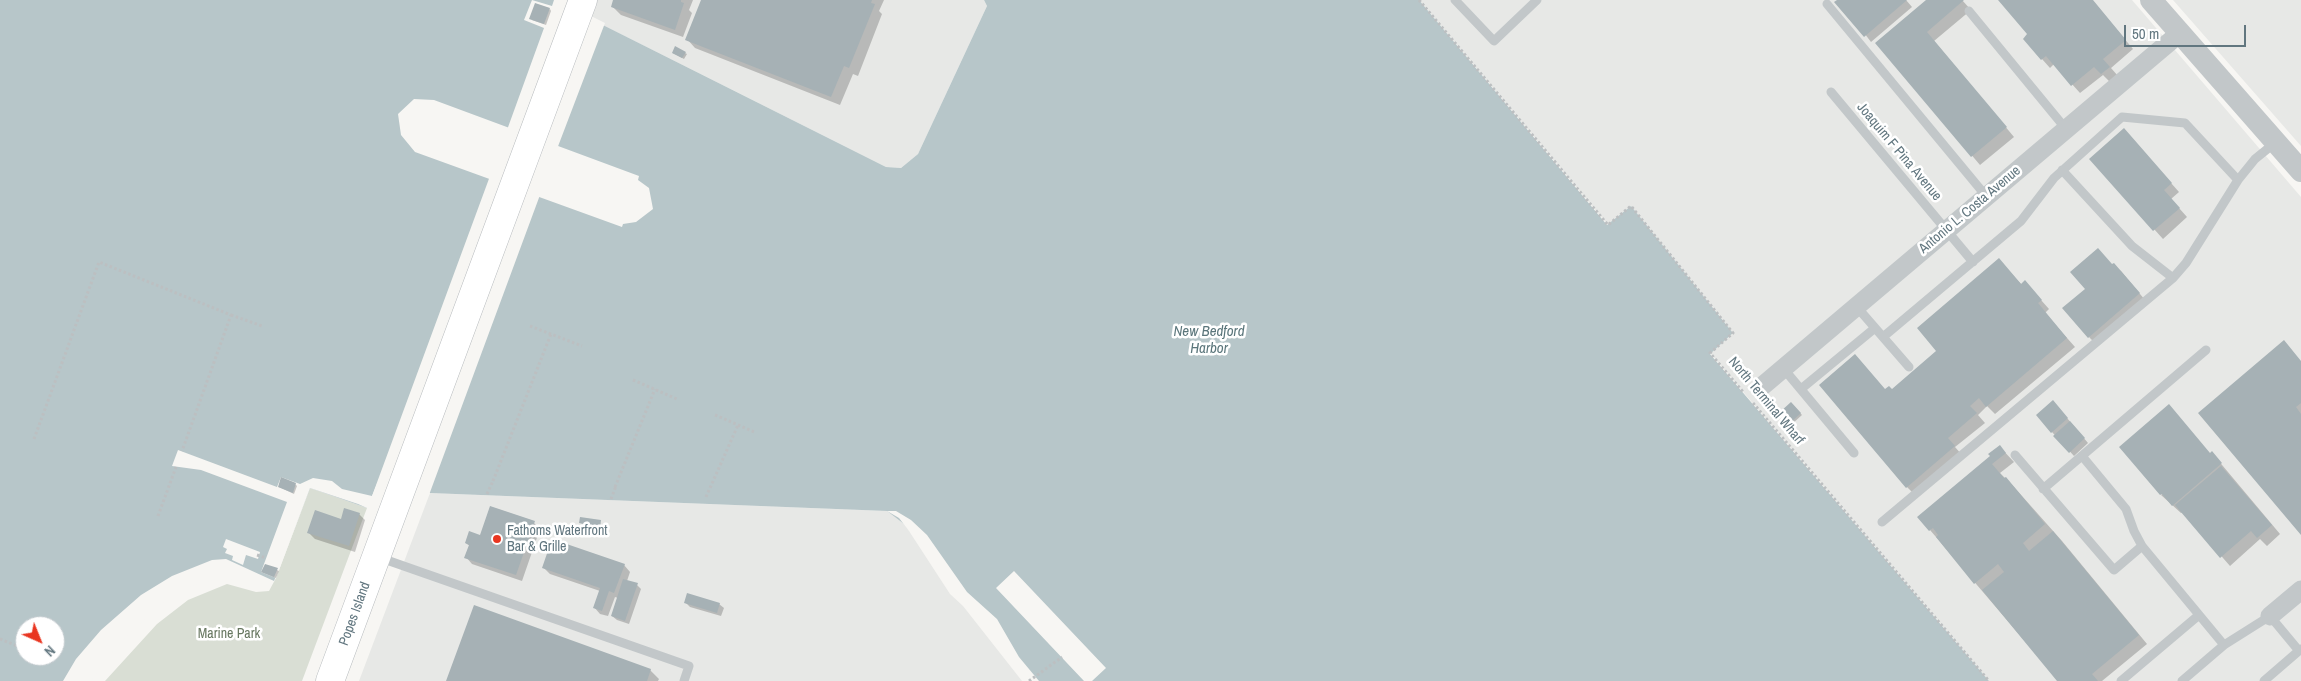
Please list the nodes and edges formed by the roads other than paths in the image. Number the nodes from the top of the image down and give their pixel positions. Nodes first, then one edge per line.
1 (582, 0) edge
2 (1455, 0) edge
3 (1537, 0) edge
4 (2151, 0) edge
5 (1826, 4) dead end
6 (1969, 11) dead end
7 (2180, 33) junction
8 (1831, 92) dead end
9 (2066, 129) junction
10 (2276, 142) junction
11 (2062, 170) junction
12 (2301, 171) edge
13 (2238, 180) junction
14 (1986, 196) junction
15 (1946, 230) junction
16 (1973, 262) junction
17 (2173, 278) junction
18 (1856, 306) junction
19 (1875, 328) junction
20 (1883, 337) junction
21 (2206, 350) dead end
22 (1909, 367) dead end
23 (1783, 368) junction
24 (1760, 388) dead end
25 (1801, 389) junction
26 (1854, 453) dead end
27 (2015, 455) dead end
28 (2082, 456) junction
29 (2043, 489) junction
30 (1882, 522) dead end
31 (2142, 546) junction
32 (378, 552) junction
33 (2301, 590) edge
34 (2199, 614) junction
35 (2270, 616) junction
36 (2224, 645) junction
37 (2300, 650) edge
38 (330, 681) edge
39 (684, 681) edge
40 (2121, 681) edge
41 (2182, 681) edge
42 (2264, 681) edge

1 - 32 highway, Popes Island
2 - 3 lane
4 - 7 street
5 - 14 lane
6 - 9 lane
7 - 9 street, Antonio L. Costa Avenue
7 - 10 street
8 - 15 lane, Joaquim F Pina Avenue
9 - 14 street, Antonio L. Costa Avenue
10 - 12 street
10 - 13 lane
11 - 13 lane
11 - 16 lane
11 - 17 lane
13 - 17 lane
14 - 15 street, Antonio L. Costa Avenue
15 - 16 lane, Joaquim F Pina Avenue
15 - 18 street, Antonio L. Costa Avenue
16 - 20 lane
17 - 30 lane
18 - 19 lane
18 - 23 street, Antonio L. Costa Avenue
19 - 20 lane
19 - 25 lane
20 - 22 lane
21 - 28 lane
23 - 24 street, Antonio L. Costa Avenue
23 - 25 lane
25 - 26 lane
27 - 29 lane
28 - 29 lane
28 - 31 lane
29 - 31 lane
31 - 34 lane
32 - 38 highway, Popes Island
32 - 39 lane
33 - 35 street
34 - 36 lane
34 - 40 lane
35 - 36 lane
35 - 37 lane
36 - 41 lane
37 - 42 lane

